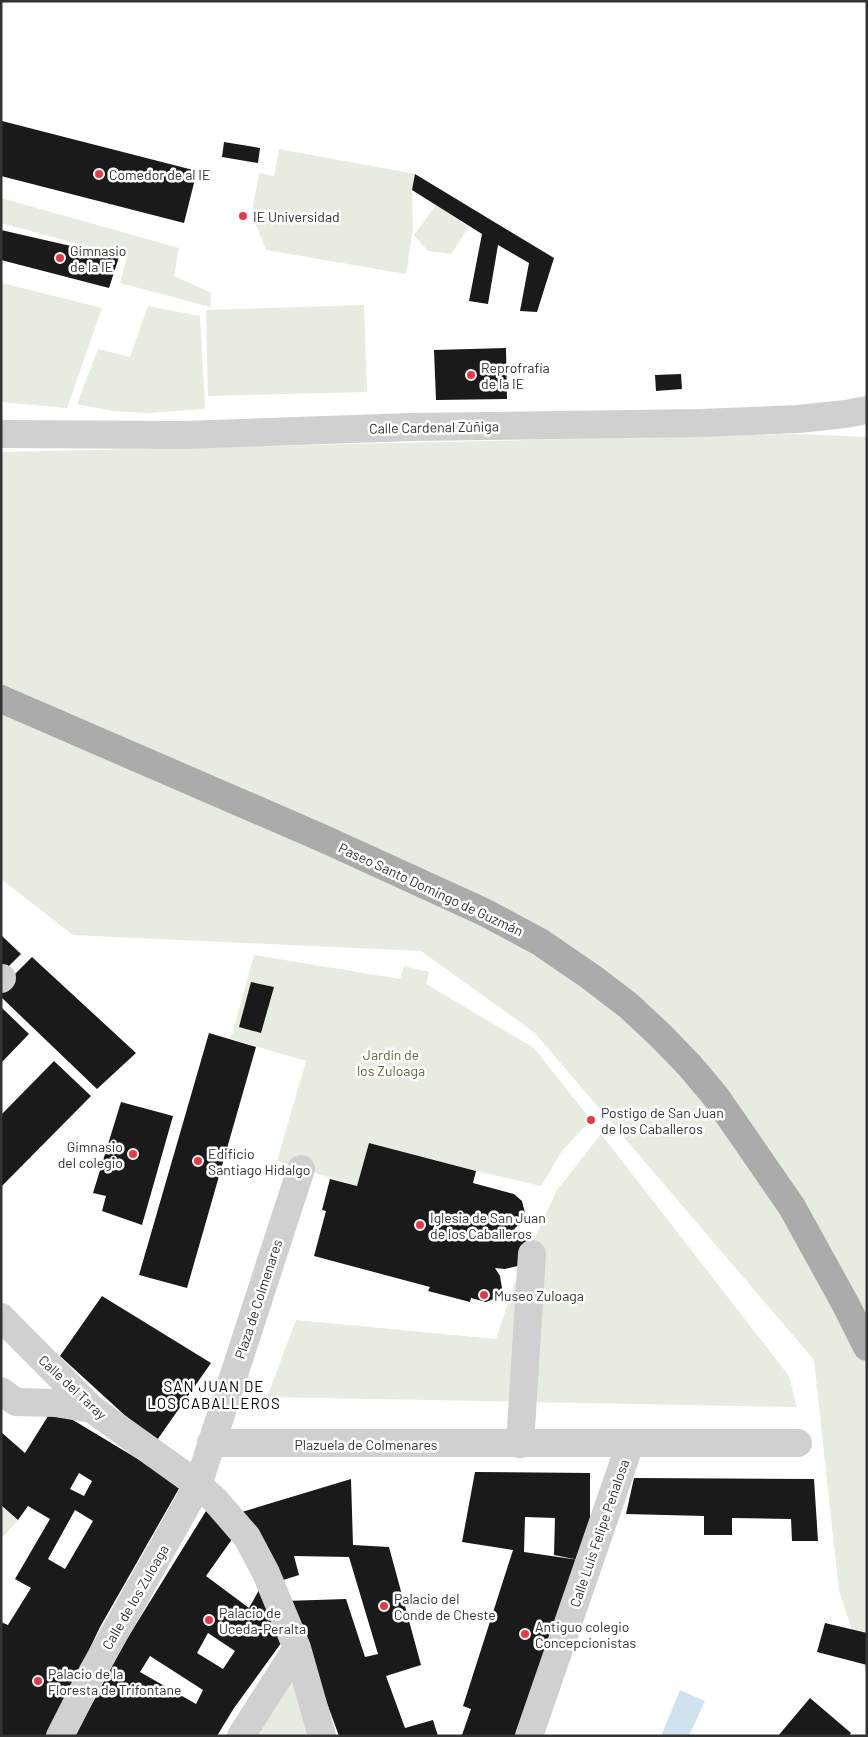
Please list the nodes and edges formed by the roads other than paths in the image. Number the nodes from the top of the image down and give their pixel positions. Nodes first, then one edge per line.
1 (867, 410) edge
2 (1, 434) edge
3 (1, 699) edge
4 (301, 1169) dead end
5 (532, 1254) dead end
6 (1, 1318) edge
7 (867, 1347) edge
8 (1, 1391) edge
9 (92, 1409) junction
10 (211, 1443) junction
11 (798, 1443) dead end
12 (520, 1444) junction
13 (630, 1444) junction
14 (198, 1485) junction
15 (297, 1648) junction
16 (60, 1736) edge
17 (240, 1736) edge
18 (322, 1736) edge
19 (529, 1736) edge

1 - 2 street, Calle Cardenal Zúñiga
3 - 7 main road, Paseo Santo Domingo de Guzmán
4 - 10 street, Plaza de Colmenares
5 - 12 street
6 - 9 street, Calle del Taray
8 - 9 street
9 - 14 street, Calle del Taray
10 - 12 street, Plazuela de Colmenares
10 - 14 street, Plaza de Colmenares
11 - 13 street, Plazuela de Colmenares
12 - 13 street, Plazuela de Colmenares
13 - 19 street, Calle Luis Felipe Peñalosa
14 - 15 street, Calle del Taray
14 - 16 street, Calle de los Zuloaga
15 - 17 street
15 - 18 street, Calle del Taray

